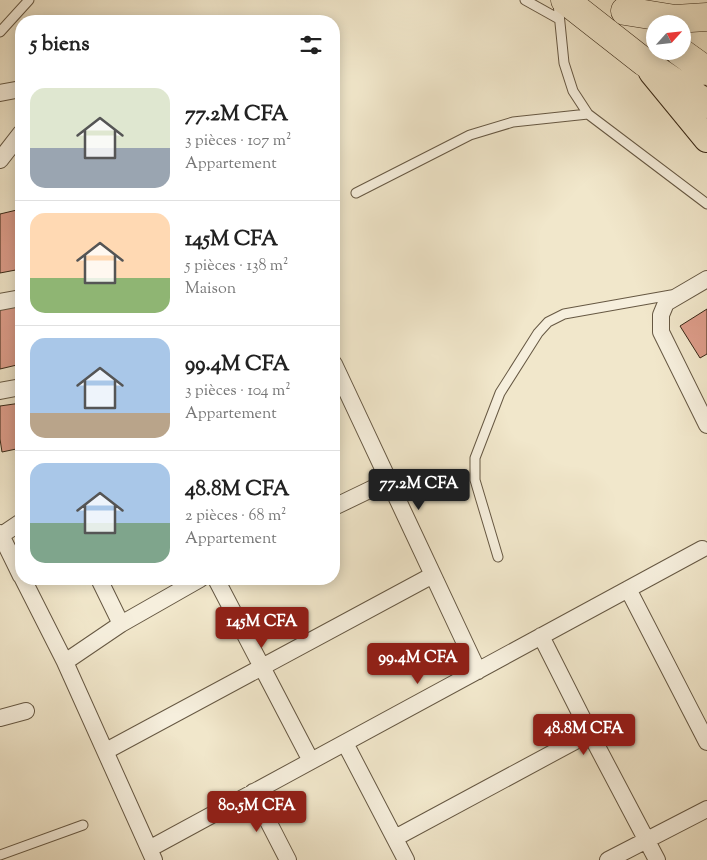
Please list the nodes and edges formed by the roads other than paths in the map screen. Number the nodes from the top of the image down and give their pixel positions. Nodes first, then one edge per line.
1 (30, 0) edge
2 (525, 0) edge
3 (558, 0) edge
4 (618, 5) edge
5 (562, 9) edge
6 (16, 15) edge
7 (15, 16) edge
8 (707, 17) edge
9 (646, 26) edge
10 (0, 32) edge
11 (691, 60) edge
12 (644, 62) junction
13 (707, 71) edge
14 (15, 90) edge
15 (0, 93) edge
16 (707, 104) edge
17 (588, 114) junction
18 (707, 139) edge
19 (15, 141) edge
20 (0, 160) edge
21 (356, 193) dead end
22 (707, 204) edge
23 (707, 279) edge
24 (672, 298) junction
25 (15, 299) edge
26 (0, 302) edge
27 (340, 377) edge
28 (15, 388) edge
29 (0, 391) edge
30 (707, 425) edge
31 (388, 481) junction
32 (340, 504) edge
33 (15, 526) edge
34 (0, 535) edge
35 (702, 549) dead end
36 (498, 557) dead end
37 (15, 564) edge
38 (433, 575) junction
39 (26, 585) edge
40 (102, 585) edge
41 (189, 585) edge
42 (219, 585) edge
43 (628, 589) junction
44 (121, 624) junction
45 (541, 636) junction
46 (65, 662) junction
47 (263, 667) junction
48 (478, 671) junction
49 (26, 711) dead end
50 (0, 718) edge
51 (590, 733) junction
52 (345, 742) junction
53 (707, 742) edge
54 (106, 751) junction
55 (310, 761) junction
56 (253, 792) junction
57 (707, 809) edge
58 (83, 826) dead end
59 (395, 838) junction
60 (647, 840) junction
61 (152, 854) edge
62 (0, 855) edge
63 (288, 860) edge
64 (406, 860) edge
65 (608, 860) edge
66 (657, 860) edge

1 - 6 lane
2 - 5 lane
3 - 5 lane
4 - 8 highway
4 - 9 highway
5 - 12 highway
5 - 17 lane
7 - 10 lane
11 - 13 highway
12 - 16 highway
12 - 18 main road
14 - 15 street
17 - 21 lane
17 - 22 lane
19 - 20 street
23 - 24 street
24 - 30 street
24 - 36 lane
25 - 26 street
27 - 31 street
28 - 29 street
31 - 32 street
31 - 38 street
33 - 34 street
34 - 37 street
35 - 43 street
38 - 47 street
38 - 48 street
39 - 46 street
40 - 44 street
41 - 44 street
42 - 47 street
43 - 45 street
43 - 53 street
44 - 46 street
45 - 48 street
45 - 51 street
46 - 54 street
47 - 54 street
47 - 55 street
48 - 52 street
49 - 50 street
51 - 59 street
51 - 60 street
52 - 55 street
52 - 59 street
54 - 61 street
55 - 56 street
56 - 61 street
56 - 63 street
57 - 60 street
58 - 62 lane
59 - 64 street
60 - 65 street
60 - 66 street

